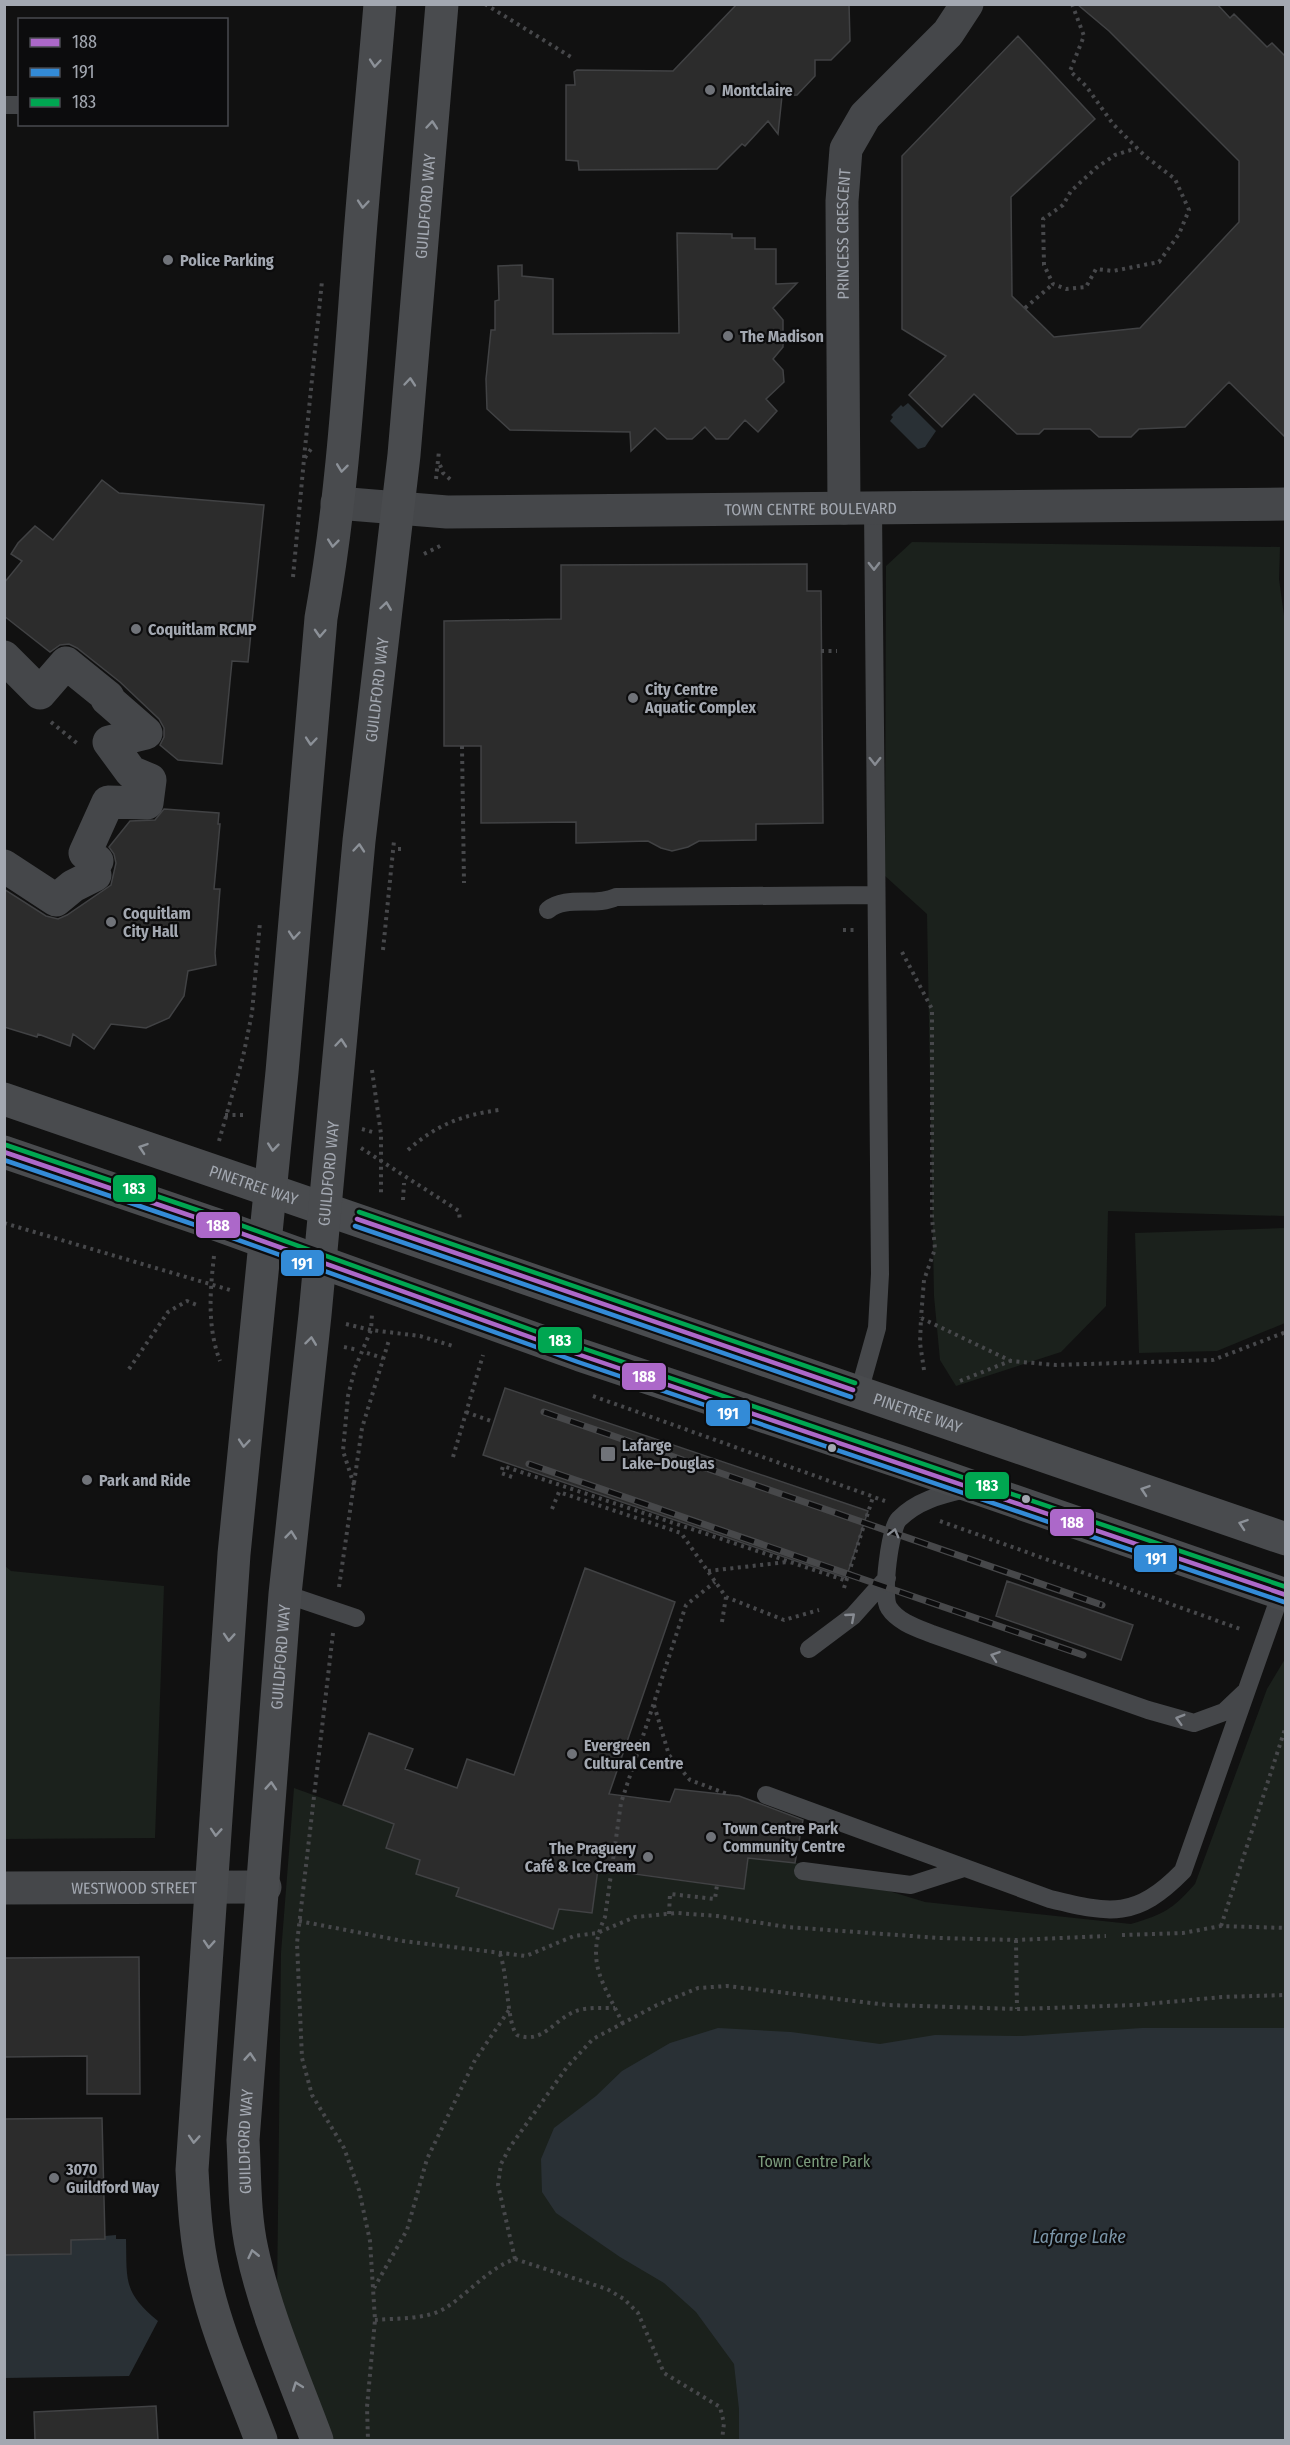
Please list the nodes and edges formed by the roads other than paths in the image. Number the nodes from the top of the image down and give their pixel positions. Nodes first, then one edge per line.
1 (380, 4) edge
2 (442, 4) edge
3 (967, 4) edge
4 (337, 503) junction
5 (1286, 504) edge
6 (858, 508) junction
7 (397, 509) junction
8 (4, 657) edge
9 (4, 866) edge
10 (876, 895) junction
11 (549, 910) dead end
12 (4, 1098) edge
13 (4, 1152) edge
14 (268, 1189) junction
15 (324, 1208) junction
16 (263, 1243) junction
17 (319, 1261) junction
18 (859, 1392) junction
19 (973, 1487) junction
20 (1286, 1539) edge
21 (887, 1578) junction
22 (1284, 1589) edge
23 (285, 1594) junction
24 (357, 1618) dead end
25 (809, 1649) dead end
26 (1248, 1689) junction
27 (766, 1795) dead end
28 (964, 1868) junction
29 (803, 1871) dead end
30 (213, 1886) junction
31 (264, 1887) junction
32 (4, 1888) edge
33 (261, 2440) edge
34 (317, 2440) edge

1 -> 4 main road
7 -> 2 main road, GUILDFORD WAY
3 - 6 street, PRINCESS CRESCENT
4 - 7 street, TOWN CENTRE BOULEVARD
4 -> 14 main road
5 - 6 street, TOWN CENTRE BOULEVARD
6 - 7 street, TOWN CENTRE BOULEVARD
6 -> 10 lane
15 -> 7 main road, GUILDFORD WAY
8 - 9 street
10 - 11 lane
10 - 18 lane
14 -> 12 main road, PINETREE WAY
13 - 16 main road
14 - 15 main road, PINETREE WAY
14 - 16 main road
15 - 17 main road, GUILDFORD WAY
15 - 18 main road, PINETREE WAY
16 - 17 main road
16 -> 30 main road
17 - 19 main road
23 -> 17 main road, GUILDFORD WAY
20 -> 18 main road, PINETREE WAY
21 -> 19 lane
19 - 22 main road
25 -> 21 lane
26 -> 21 lane
22 - 26 lane
23 - 24 lane
31 -> 23 main road, GUILDFORD WAY
26 - 28 lane
27 - 28 lane
28 - 29 lane
30 - 31 street, WESTWOOD STREET
30 - 32 street, WESTWOOD STREET
30 -> 33 main road
34 -> 31 main road, GUILDFORD WAY

